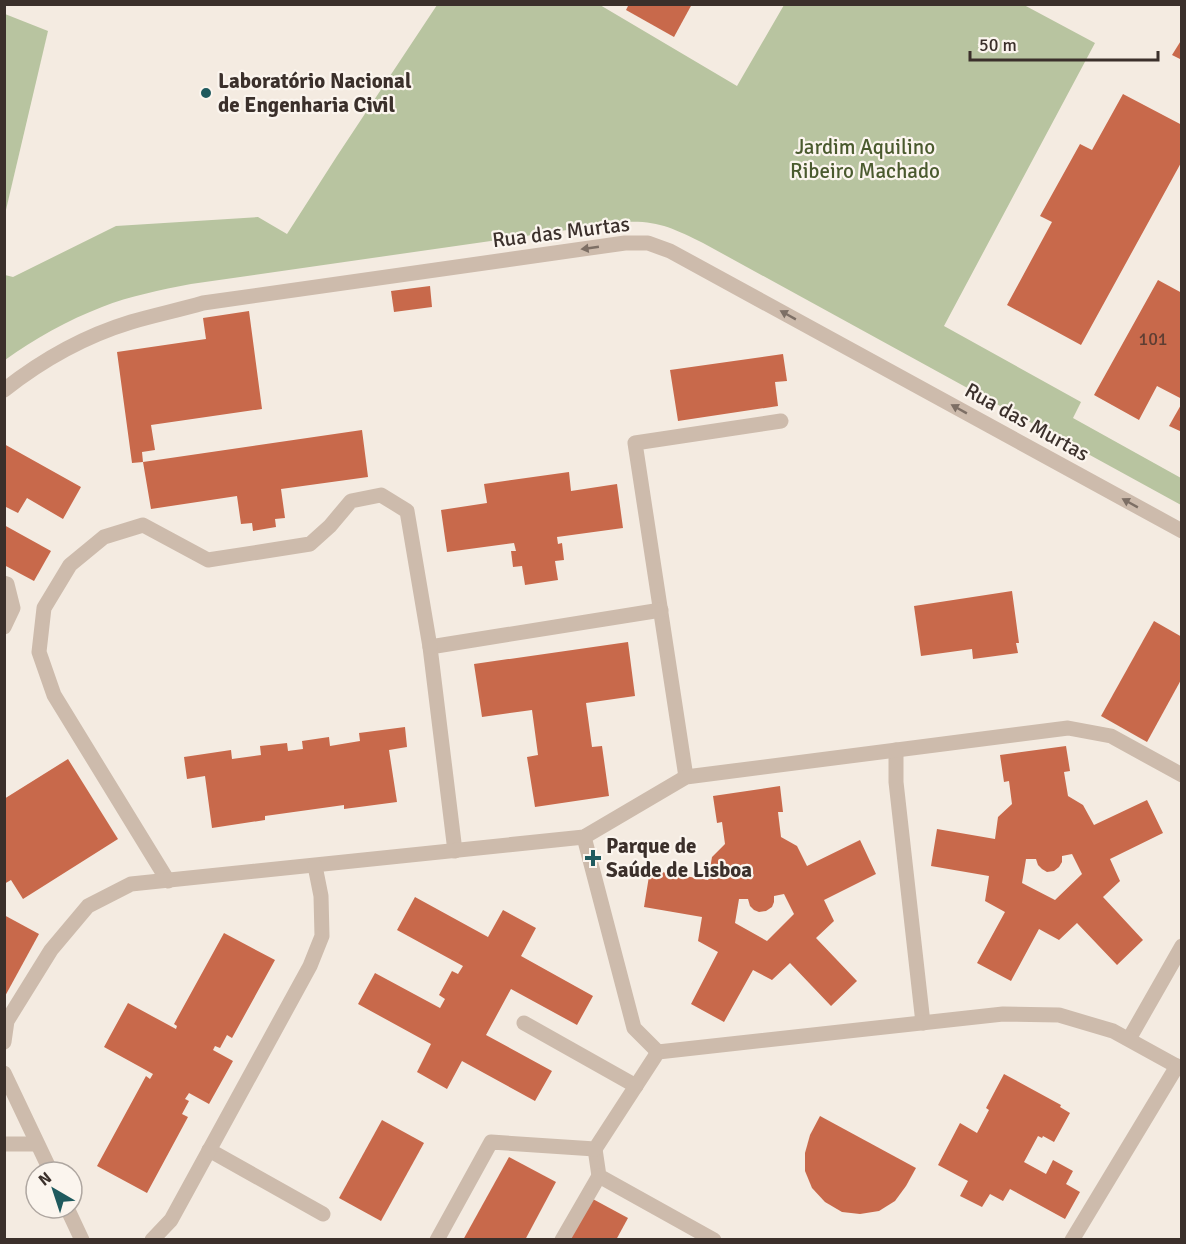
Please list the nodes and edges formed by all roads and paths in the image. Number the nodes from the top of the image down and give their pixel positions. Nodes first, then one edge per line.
1 (4, 390) edge
2 (781, 421) dead end
3 (1182, 531) edge
4 (4, 583) edge
5 (661, 610) junction
6 (4, 627) edge
7 (430, 647) junction
8 (896, 750) junction
9 (1182, 775) edge
10 (686, 777) junction
11 (584, 837) junction
12 (455, 851) junction
13 (315, 866) junction
14 (168, 881) junction
15 (1182, 946) edge
16 (524, 1023) dead end
17 (922, 1023) junction
18 (1129, 1039) junction
19 (4, 1042) edge
20 (658, 1052) junction
21 (1179, 1068) edge
22 (4, 1073) edge
23 (636, 1086) junction
24 (4, 1144) edge
25 (37, 1144) junction
26 (595, 1149) junction
27 (209, 1150) junction
28 (45, 1160) edge
29 (599, 1176) junction
30 (323, 1214) dead end
31 (73, 1220) edge
32 (82, 1239) edge
33 (152, 1239) edge
34 (437, 1239) edge
35 (562, 1239) edge
36 (714, 1239) edge
37 (1072, 1239) edge

3 -> 1 street, Rua das Murtas
2 - 5 street
4 - 6 street
5 - 7 street
5 - 10 street
7 - 12 street
7 - 14 street
8 - 9 street
8 - 10 street
8 - 17 street
10 - 11 street
11 - 12 street
11 - 20 street
12 - 13 street
13 - 14 street
13 - 27 street
14 - 19 street
15 - 18 street
16 - 23 street
17 - 18 street
17 - 20 street
18 - 21 street
20 - 23 street
21 - 37 street
22 - 25 street
23 - 26 street
24 - 25 street
25 - 28 street
26 - 29 street
26 - 34 street
27 - 30 street
27 - 33 street
29 - 35 street
29 - 36 street
31 - 32 street

